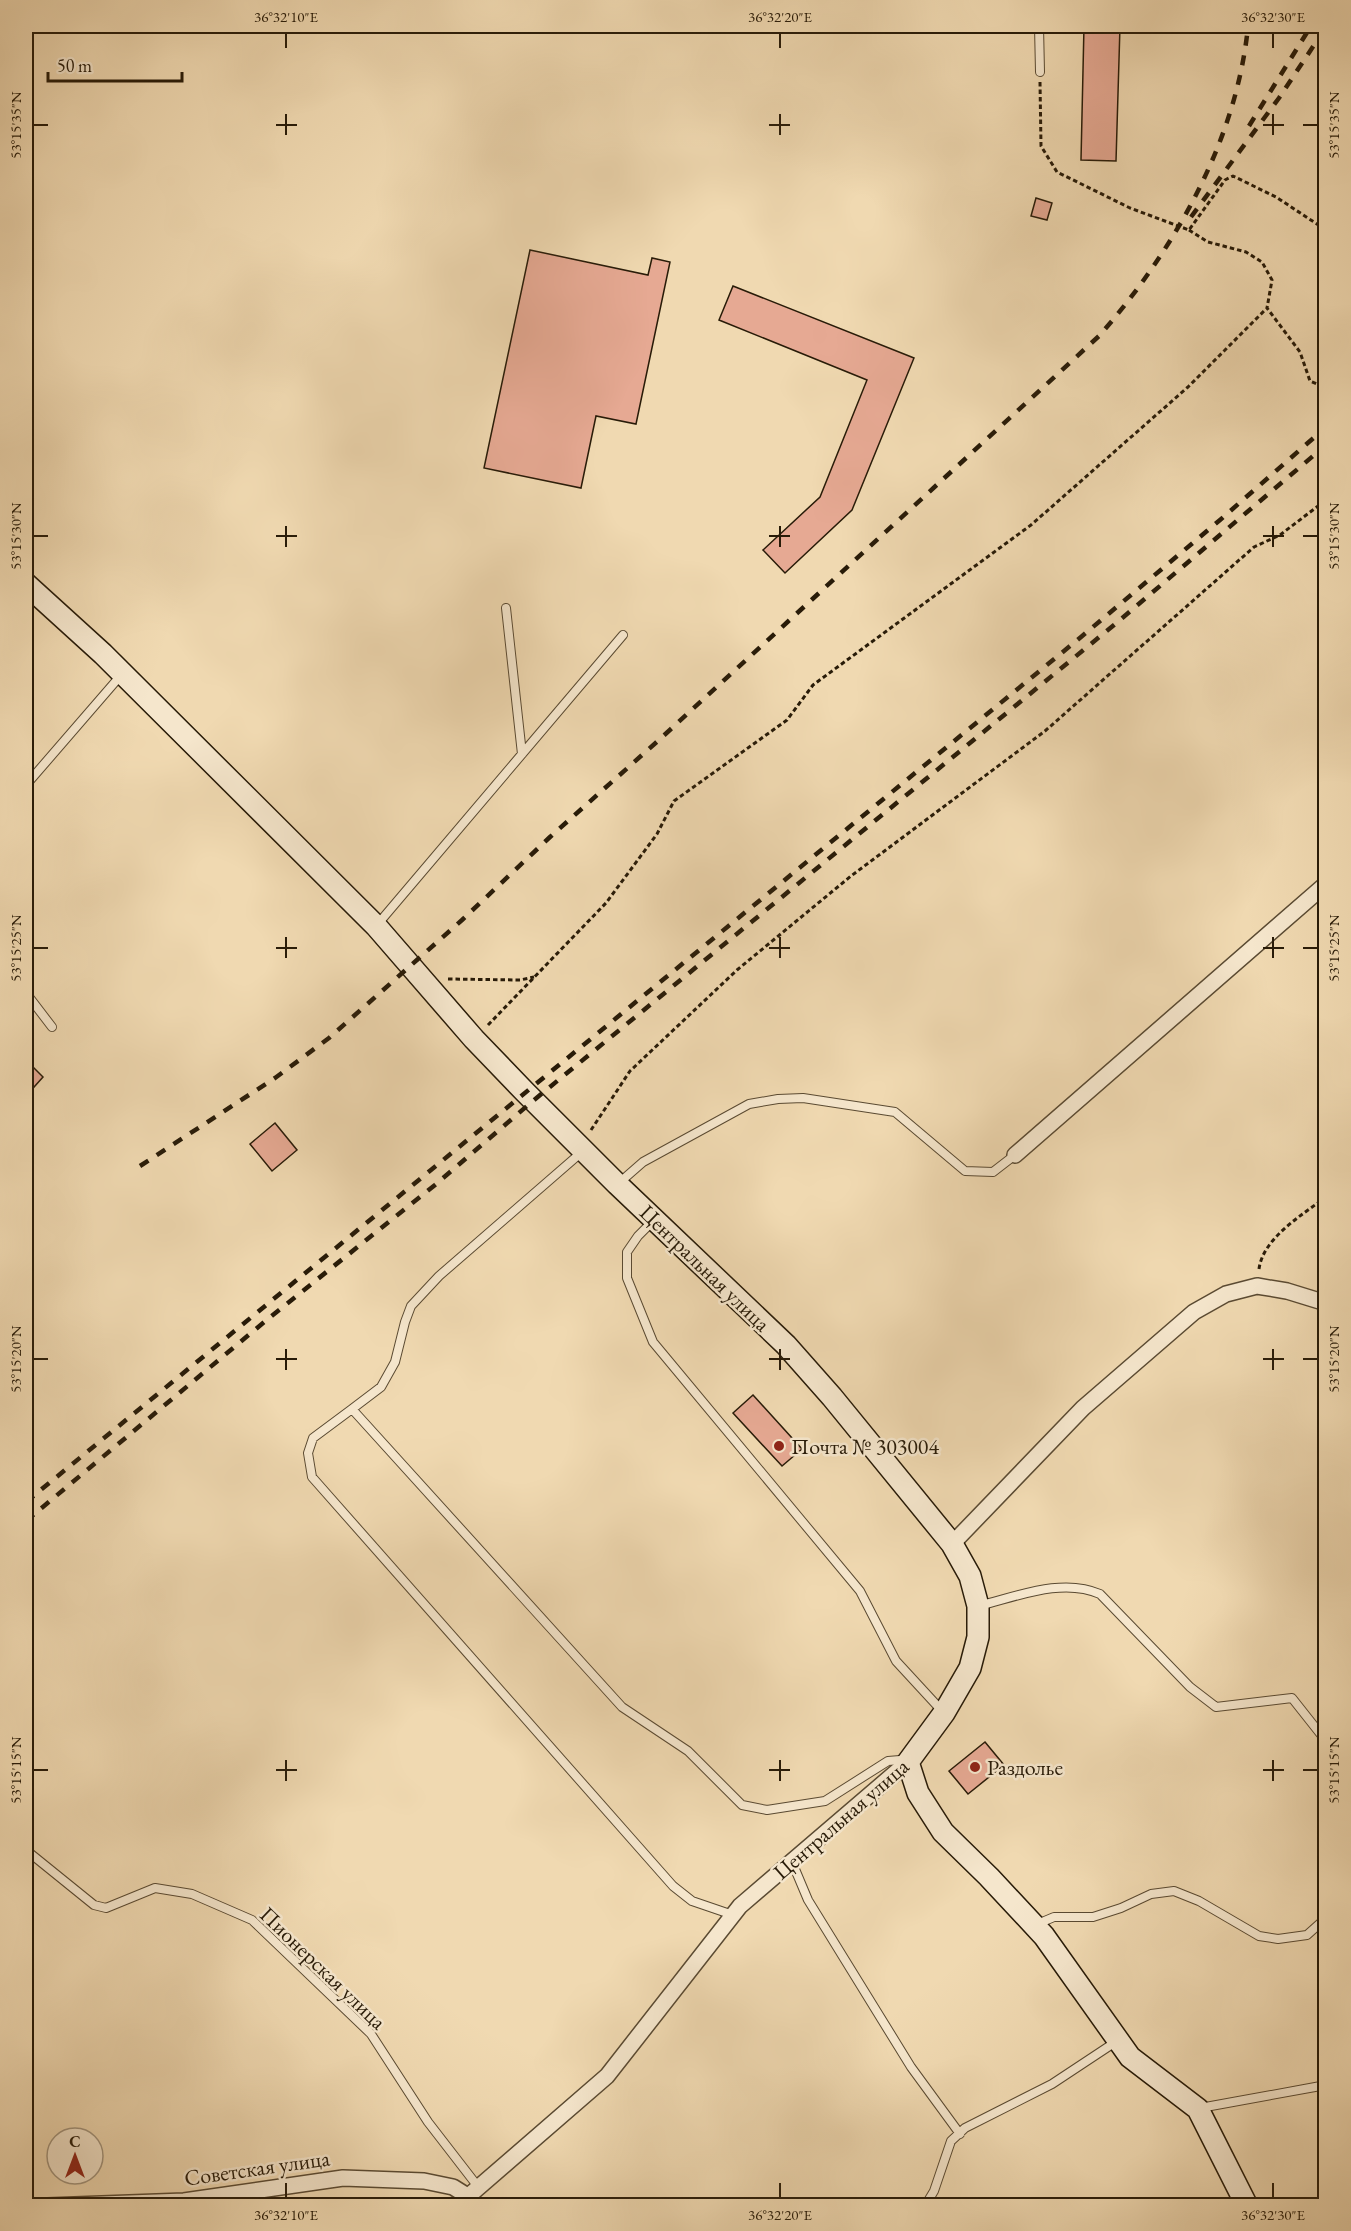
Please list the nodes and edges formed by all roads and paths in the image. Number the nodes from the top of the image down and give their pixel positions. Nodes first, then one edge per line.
1 (1039, 26) edge
2 (1040, 72) joint
3 (1326, 230) edge
4 (1189, 231) junction
5 (1267, 308) junction
6 (1326, 388) edge
7 (1326, 500) edge
8 (26, 584) edge
9 (506, 608) dead end
10 (623, 635) dead end
11 (123, 673) junction
12 (522, 754) junction
13 (26, 785) edge
14 (1326, 884) edge
15 (376, 926) junction
16 (536, 976) junction
17 (422, 978) junction
18 (26, 993) edge
19 (52, 1027) dead end
20 (474, 1039) junction
21 (581, 1148) junction
22 (1015, 1155) joint
23 (618, 1184) junction
24 (1326, 1197) edge
25 (655, 1220) junction
26 (1257, 1286) junction
27 (1326, 1303) edge
28 (352, 1409) junction
29 (952, 1544) junction
30 (978, 1606) junction
31 (945, 1713) junction
32 (1326, 1741) edge
33 (908, 1762) junction
34 (26, 1850) edge
35 (792, 1862) junction
36 (733, 1916) junction
37 (1326, 1918) edge
38 (1034, 1926) junction
39 (1118, 2040) junction
40 (1326, 2085) edge
41 (1198, 2109) junction
42 (960, 2133) junction
43 (468, 2197) edge
44 (47, 2205) edge
45 (925, 2205) edge
46 (1247, 2205) edge

1 - 2 lane
2 - 4 path
3 - 4 path
4 - 5 path
5 - 6 path
5 - 16 path
7 - 21 path
8 - 11 street, Центральная улица
9 - 12 lane
10 - 12 lane
11 - 13 lane
11 - 15 street, Центральная улица
12 - 15 lane
14 - 22 street
15 - 17 street, Центральная улица
16 - 17 path
16 - 20 path
17 - 20 street, Центральная улица
18 - 19 lane
20 - 21 street, Центральная улица
21 - 23 street, Центральная улица
21 - 28 lane
22 - 23 lane
23 - 25 street, Центральная улица
24 - 26 path
25 - 29 street, Центральная улица
25 - 31 lane
26 - 27 street
26 - 29 street
28 - 33 lane
28 - 36 lane
29 - 30 street, Центральная улица
30 - 31 street, Центральная улица
30 - 32 lane
31 - 33 street, Центральная улица
33 - 35 street, Центральная улица
33 - 38 street
34 - 43 lane, Пионерская улица
35 - 36 street, Центральная улица
35 - 42 lane
36 - 43 street, Центральная улица
37 - 38 lane
38 - 39 street
39 - 41 street
39 - 42 lane
40 - 41 lane
41 - 46 street
42 - 45 lane
43 - 44 street, Советская улица

